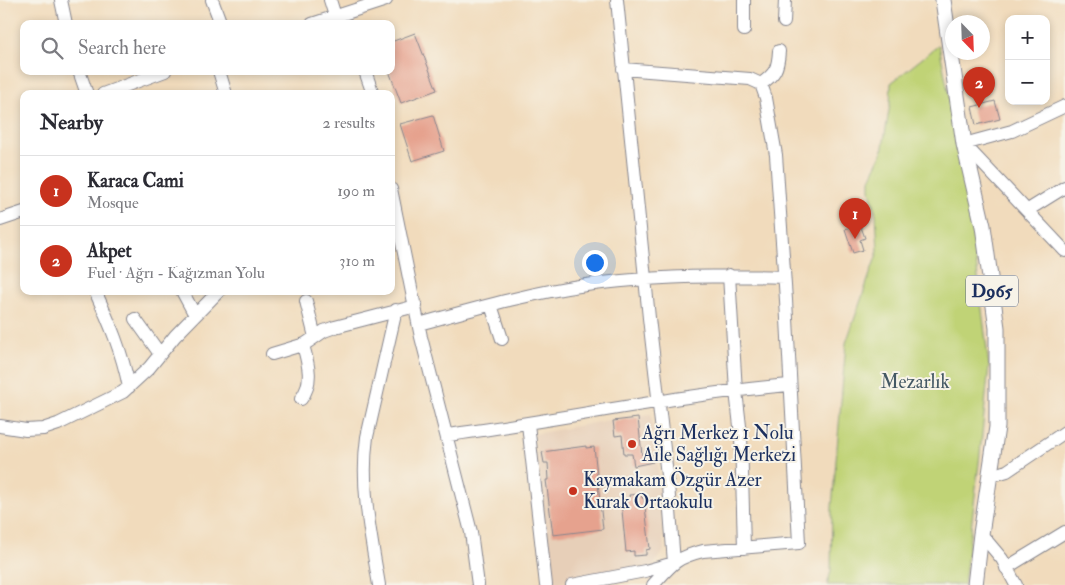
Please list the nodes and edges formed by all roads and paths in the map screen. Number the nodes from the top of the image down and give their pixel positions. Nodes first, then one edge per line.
1 (61, 0) edge
2 (212, 0) edge
3 (330, 0) edge
4 (386, 0) edge
5 (616, 0) edge
6 (744, 0) edge
7 (785, 0) edge
8 (933, 0) edge
9 (944, 6) edge
10 (343, 18) edge
11 (65, 20) edge
12 (220, 20) edge
13 (784, 22) dead end
14 (744, 30) dead end
15 (779, 51) dead end
16 (623, 70) junction
17 (80, 75) edge
18 (154, 75) edge
19 (220, 75) edge
20 (367, 75) edge
21 (761, 84) junction
22 (86, 90) edge
23 (114, 90) edge
24 (225, 90) edge
25 (372, 90) edge
26 (1065, 106) edge
27 (964, 144) junction
28 (1065, 186) edge
29 (395, 208) edge
30 (1028, 210) junction
31 (20, 213) edge
32 (0, 220) edge
33 (1065, 251) edge
34 (729, 275) junction
35 (784, 277) junction
36 (645, 280) junction
37 (97, 295) edge
38 (184, 295) edge
39 (215, 295) edge
40 (306, 301) dead end
41 (491, 305) junction
42 (416, 306) junction
43 (396, 310) junction
44 (195, 315) junction
45 (135, 319) dead end
46 (419, 324) junction
47 (316, 337) junction
48 (502, 339) dead end
49 (303, 345) junction
50 (160, 354) junction
51 (272, 354) dead end
52 (789, 385) junction
53 (129, 387) junction
54 (736, 391) junction
55 (301, 399) dead end
56 (658, 401) junction
57 (528, 424) junction
58 (0, 426) edge
59 (1065, 432) edge
60 (447, 435) junction
61 (990, 474) junction
62 (1065, 532) edge
63 (981, 534) junction
64 (744, 548) junction
65 (674, 563) junction
66 (1006, 568) junction
67 (379, 585) edge
68 (478, 585) edge
69 (546, 585) edge
70 (572, 585) edge
71 (653, 585) edge
72 (975, 585) edge
73 (1016, 585) edge

1 - 11 street
2 - 12 street
3 - 10 street
4 - 10 street
5 - 16 street
6 - 14 street
7 - 13 street
8 - 9 street
9 - 27 main road, D965
15 - 21 street
16 - 21 street
16 - 36 street
17 - 22 street
18 - 23 street
19 - 24 street
20 - 25 street
21 - 35 street
26 - 27 street
27 - 30 street
27 - 61 main road, D965
28 - 30 street
29 - 42 street
30 - 33 street
31 - 32 street
34 - 35 street
34 - 36 street
34 - 54 street
35 - 52 street
36 - 41 street
36 - 56 street
37 - 53 street
38 - 44 street
39 - 44 street
40 - 47 street
41 - 46 street
41 - 48 street
42 - 43 street
42 - 46 street
43 - 47 street
43 - 67 street
44 - 50 street
45 - 50 street
46 - 60 street
47 - 49 street
49 - 51 street
49 - 55 street
50 - 53 street
52 - 54 street
52 - 64 street
53 - 58 street
54 - 56 street
54 - 64 street
56 - 57 street
56 - 65 street
57 - 60 street
57 - 69 street
59 - 61 street
60 - 68 street
61 - 63 main road, D965
62 - 66 street
63 - 66 street
63 - 72 main road, D965
64 - 65 street
65 - 70 street
65 - 71 street
66 - 73 street

